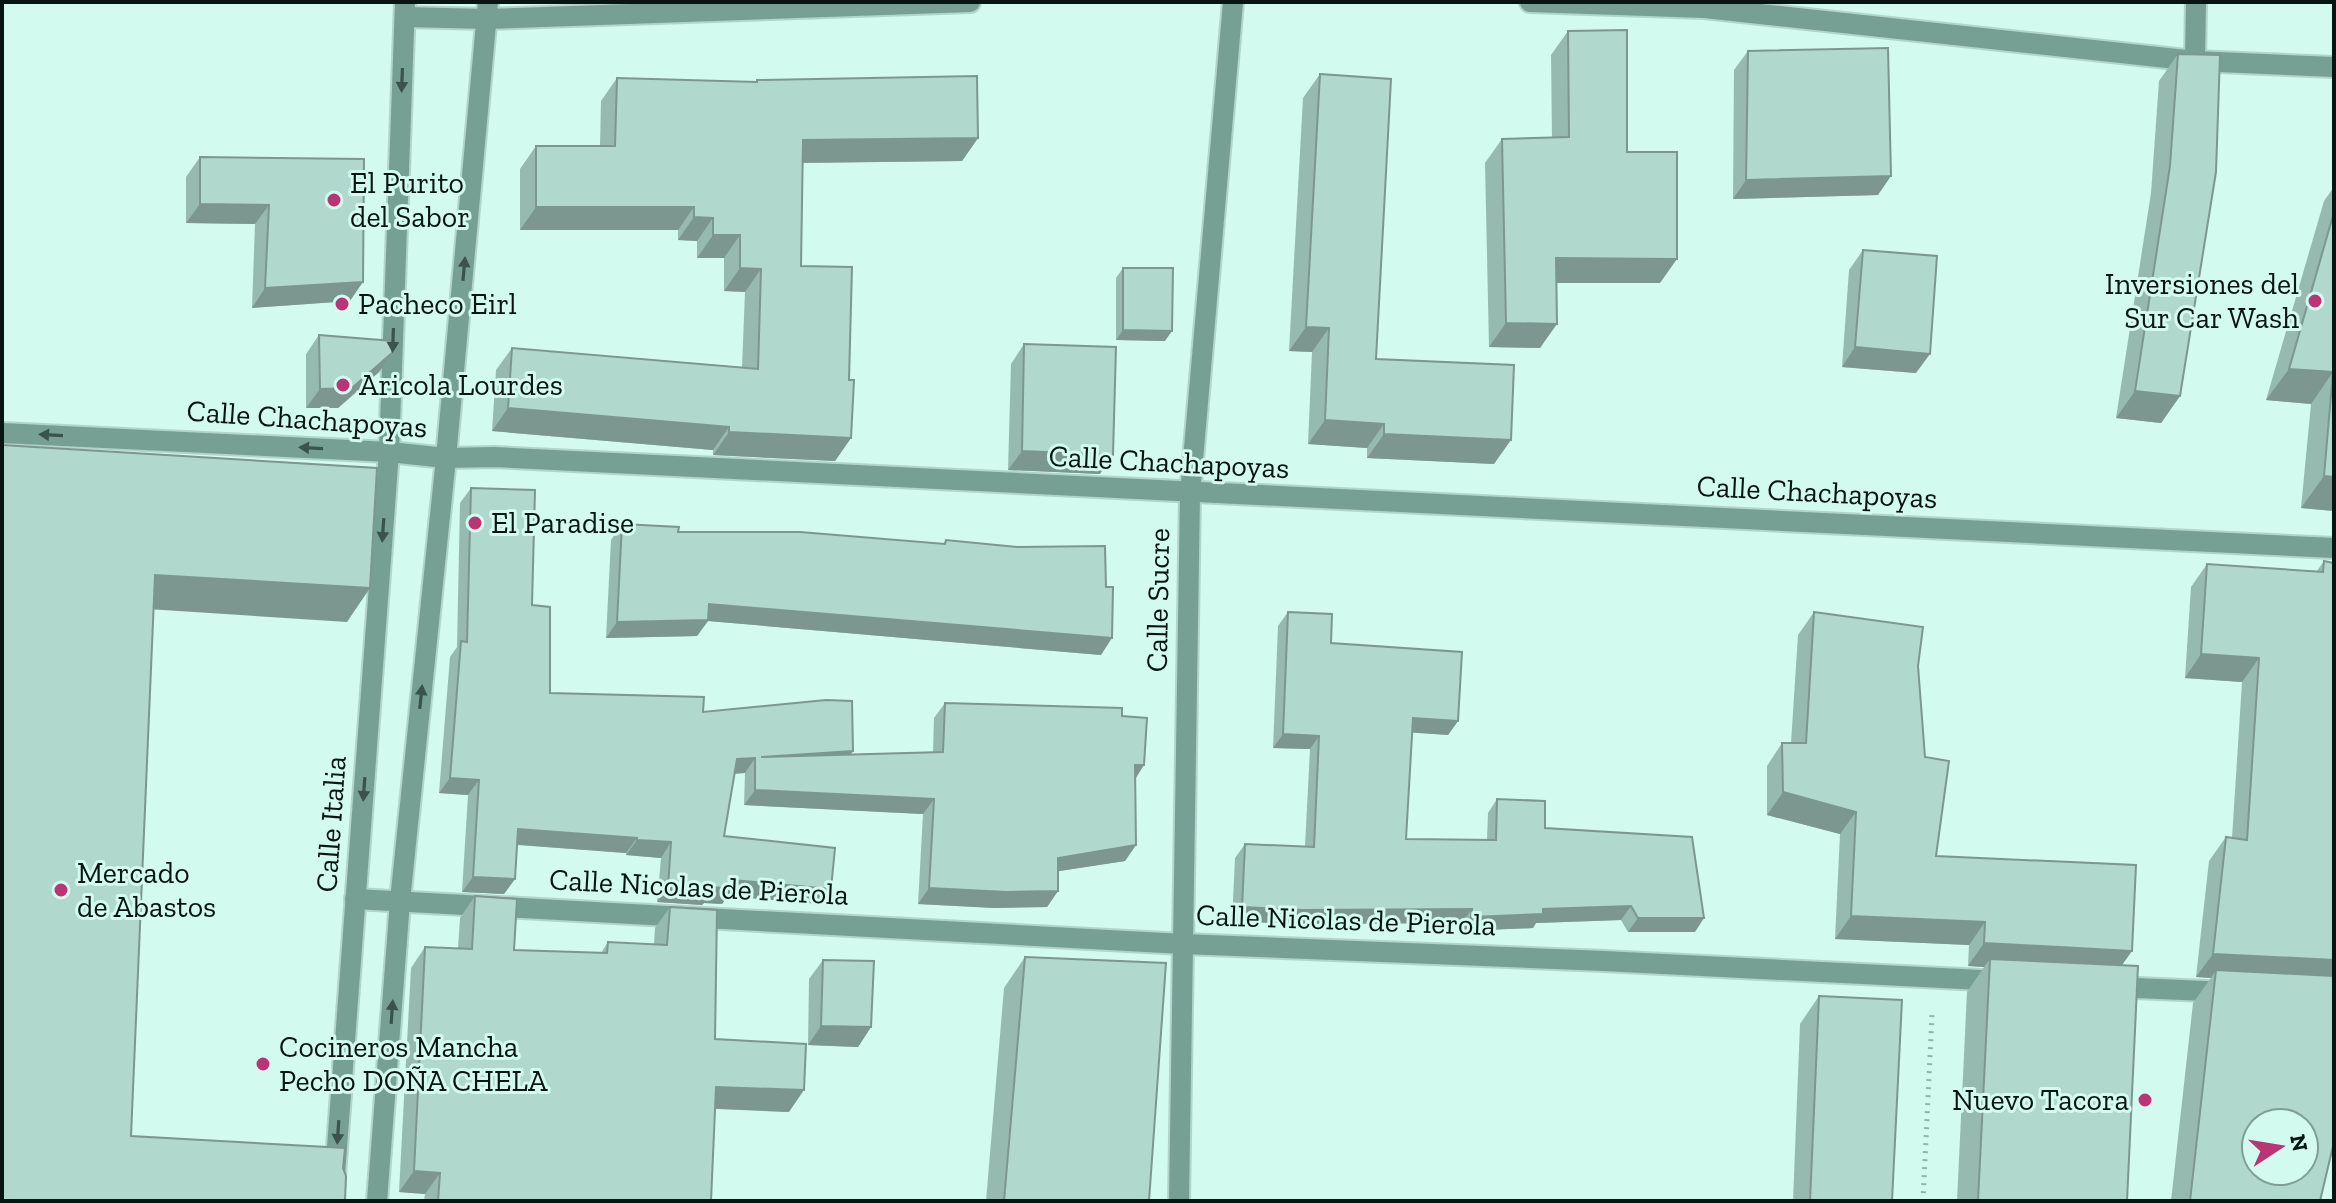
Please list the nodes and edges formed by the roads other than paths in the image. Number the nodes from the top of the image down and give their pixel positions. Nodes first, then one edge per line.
1 (970, 2) edge
2 (1233, 2) edge
3 (1530, 2) edge
4 (2196, 2) edge
5 (1705, 5) edge
6 (405, 10) edge
7 (487, 11) edge
8 (2195, 61) junction
9 (2334, 67) edge
10 (2, 433) edge
11 (389, 452) junction
12 (446, 458) junction
13 (1190, 494) junction
14 (2334, 548) edge
15 (355, 899) junction
16 (400, 901) junction
17 (1183, 944) junction
18 (2026, 982) edge
19 (2088, 985) edge
20 (2242, 993) edge
21 (333, 1201) edge
22 (377, 1201) edge
23 (1179, 1201) edge

1 - 7 street
2 - 13 street, Calle Sucre
3 - 5 street
4 - 8 street
5 - 8 street
6 - 7 street
6 -> 11 street, Calle Italia
12 -> 7 street
8 - 9 street
11 -> 10 street, Calle Chachapoyas
11 - 12 street, Calle Chachapoyas
11 -> 15 street, Calle Italia
12 - 13 street, Calle Chachapoyas
16 -> 12 street
13 - 14 street, Calle Chachapoyas
13 - 17 street, Calle Sucre
15 - 16 street, Calle Nicolas de Pierola
15 -> 21 street, Calle Italia
16 - 17 street, Calle Nicolas de Pierola
22 -> 16 street
17 - 18 street, Calle Nicolas de Pierola
17 - 23 street, Calle Sucre
19 - 20 street

